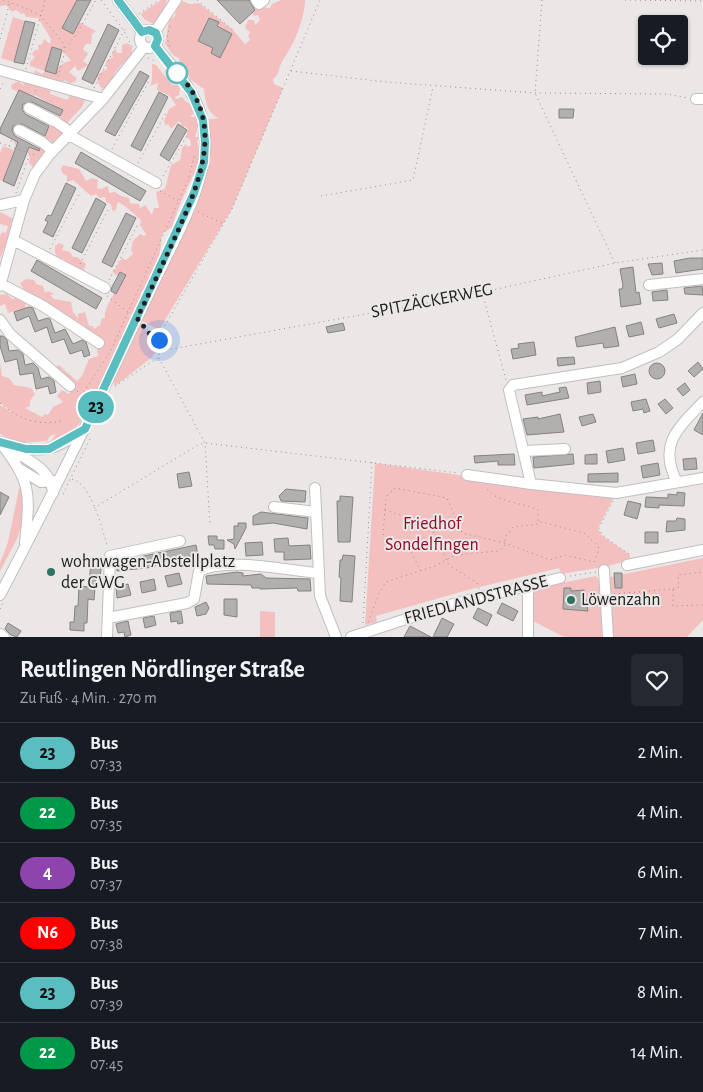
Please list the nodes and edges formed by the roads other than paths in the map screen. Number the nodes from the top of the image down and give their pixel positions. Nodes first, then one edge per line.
1 (118, 0) edge
2 (176, 0) edge
3 (256, 0) edge
4 (264, 0) edge
5 (142, 32) junction
6 (155, 32) junction
7 (155, 46) junction
8 (144, 47) junction
9 (0, 70) edge
10 (103, 99) junction
11 (29, 108) dead end
12 (18, 130) dead end
13 (70, 134) junction
14 (53, 151) junction
15 (156, 183) road end
16 (24, 200) junction
17 (0, 205) edge
18 (13, 240) junction
19 (703, 279) edge
20 (1, 285) edge
21 (649, 285) dead end
22 (105, 288) road end
23 (703, 313) edge
24 (0, 320) edge
25 (99, 343) dead end
26 (70, 386) dead end
27 (703, 402) edge
28 (85, 429) junction
29 (0, 442) edge
30 (565, 449) dead end
31 (525, 451) junction
32 (21, 470) junction
33 (467, 475) road end
34 (703, 478) edge
35 (61, 480) junction
36 (677, 482) junction
37 (531, 484) junction
38 (315, 488) dead end
39 (274, 507) dead end
40 (316, 512) junction
41 (180, 541) dead end
42 (703, 550) edge
43 (24, 551) junction
44 (627, 565) road end
45 (604, 570) road end
46 (317, 573) junction
47 (560, 578) road end
48 (528, 586) junction
49 (0, 595) edge
50 (108, 618) junction
51 (0, 634) edge
52 (4, 637) edge
53 (107, 637) edge
54 (336, 637) edge
55 (351, 637) edge
56 (528, 637) edge
57 (608, 637) edge

1 - 5 street
2 - 6 street
3 - 4 street
5 - 6 street
5 - 8 street
6 - 7 street
7 - 8 street
7 - 28 street
8 - 10 street
9 - 10 street
10 - 13 street
11 - 13 street
12 - 14 street
13 - 14 street
13 - 15 street
14 - 16 street
16 - 17 street
16 - 18 street
18 - 20 street
18 - 22 street
19 - 21 street
20 - 25 street
23 - 31 street
24 - 26 street
27 - 36 street
28 - 29 street
28 - 35 street
29 - 32 street
29 - 35 street
30 - 31 street
31 - 37 street
32 - 35 street
32 - 43 street
33 - 37 street
34 - 36 street
35 - 43 street
36 - 37 street
38 - 40 street
39 - 40 street
40 - 46 street
41 - 50 street
42 - 44 street
43 - 49 street
45 - 57 street
46 - 50 street
46 - 54 street
47 - 48 street, FRIEDLANDSTRASSE
48 - 55 street, FRIEDLANDSTRASSE
48 - 56 street
50 - 53 street
51 - 52 street

